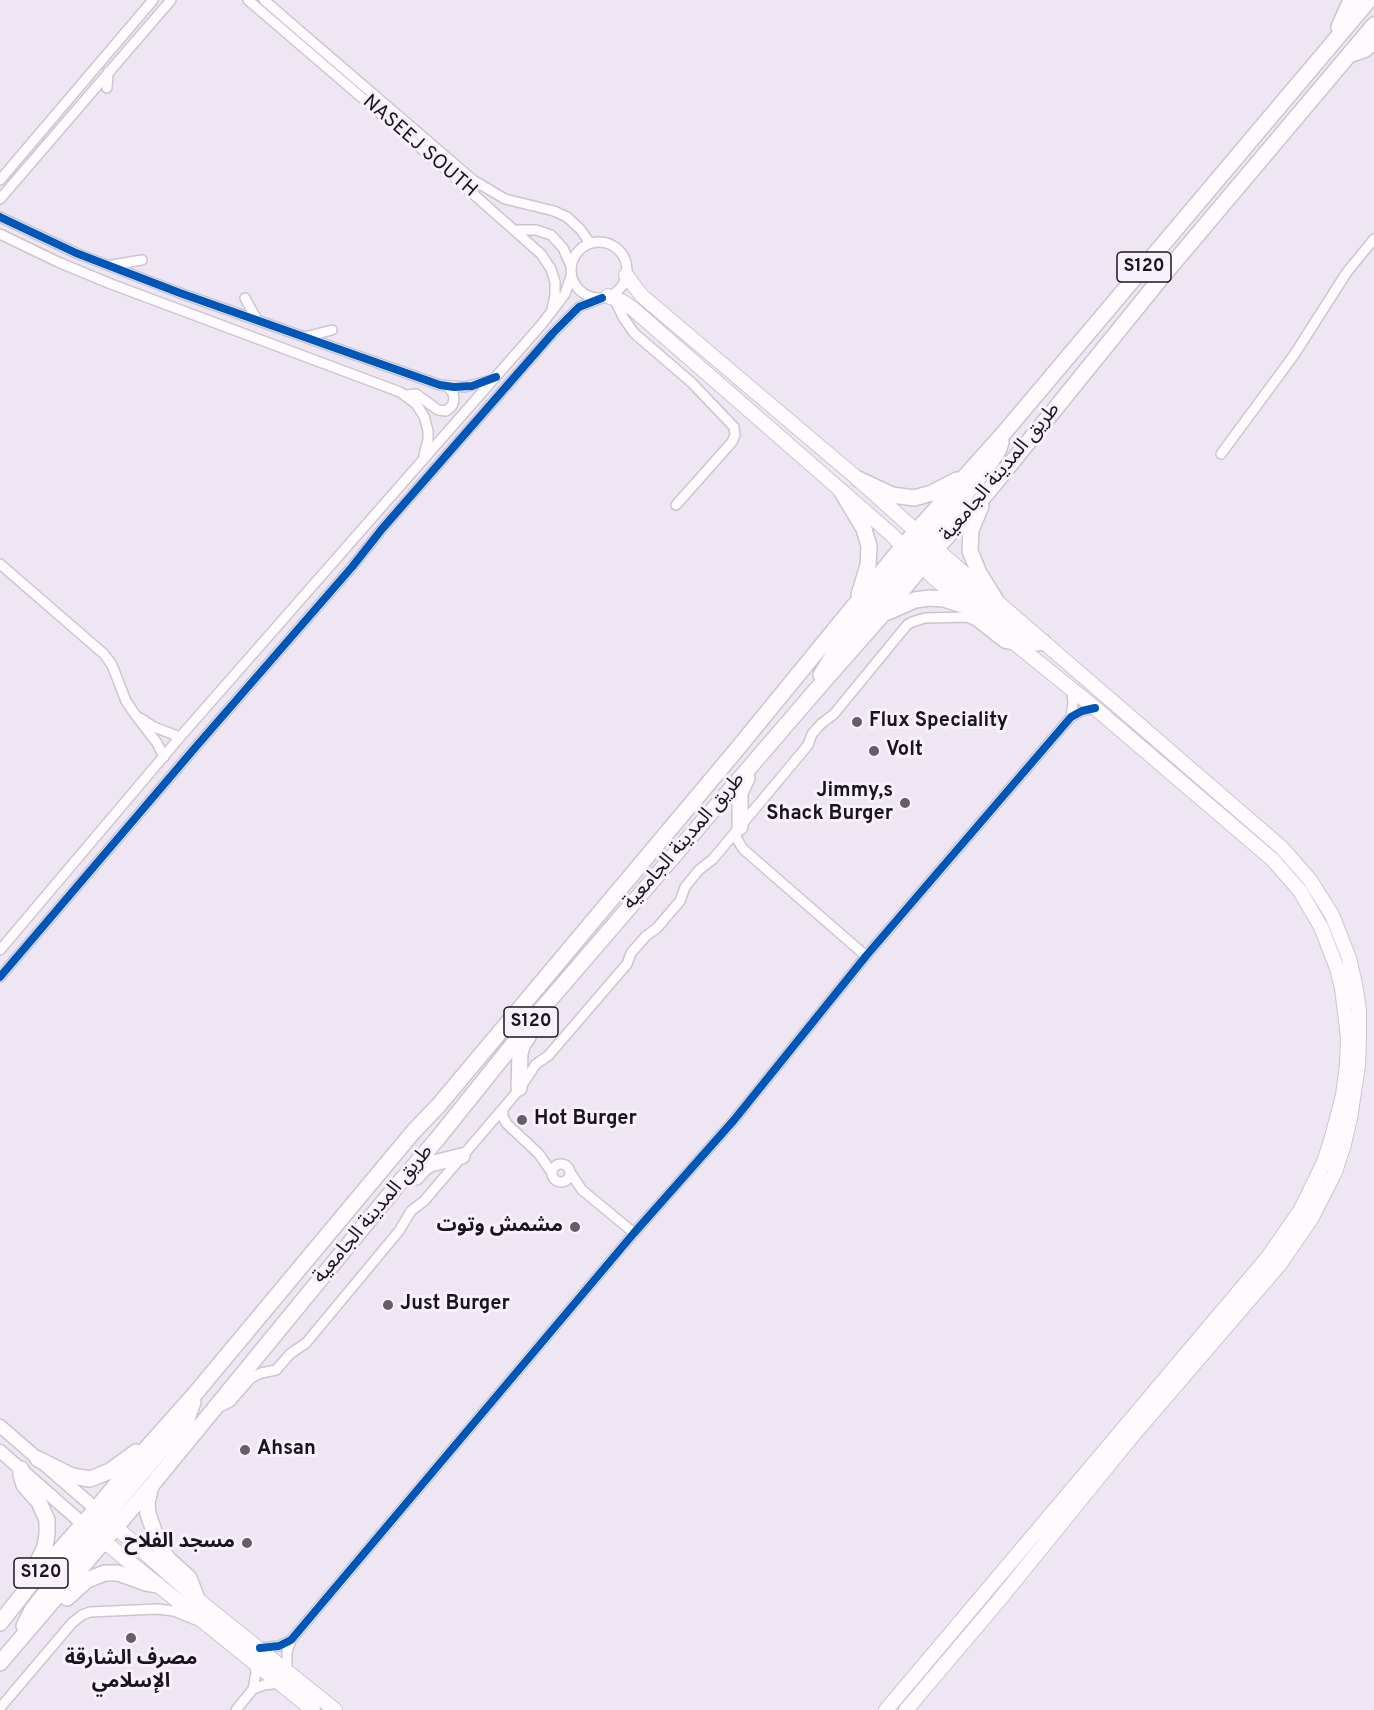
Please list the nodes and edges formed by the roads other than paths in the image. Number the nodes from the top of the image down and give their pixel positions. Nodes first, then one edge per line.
1 (153, 0) edge
2 (171, 0) edge
3 (248, 0) edge
4 (264, 0) edge
5 (1352, 0) edge
6 (1369, 0) edge
7 (1374, 25) edge
8 (1336, 39) junction
9 (1374, 42) edge
10 (1349, 55) junction
11 (108, 72) junction
12 (107, 88) dead end
13 (53, 136) junction
14 (65, 136) dead end
15 (0, 180) edge
16 (0, 199) edge
17 (0, 217) edge
18 (515, 230) junction
19 (0, 234) edge
20 (1374, 239) edge
21 (590, 243) junction
22 (142, 260) dead end
23 (111, 266) junction
24 (571, 271) junction
25 (626, 275) junction
26 (608, 297) junction
27 (245, 298) dead end
28 (551, 313) junction
29 (257, 320) junction
30 (332, 330) dead end
31 (305, 337) junction
32 (496, 377) junction
33 (448, 387) junction
34 (406, 395) junction
35 (1002, 434) junction
36 (1221, 454) dead end
37 (423, 459) junction
38 (964, 475) junction
39 (858, 479) junction
40 (842, 492) junction
41 (987, 493) junction
42 (676, 505) dead end
43 (370, 518) junction
44 (382, 529) junction
45 (921, 550) junction
46 (0, 564) edge
47 (995, 599) junction
48 (856, 604) junction
49 (969, 607) junction
50 (882, 615) junction
51 (1043, 642) junction
52 (1016, 645) junction
53 (817, 689) junction
54 (1071, 690) junction
55 (1095, 708) junction
56 (134, 713) junction
57 (1071, 717) junction
58 (180, 737) junction
59 (164, 757) junction
60 (754, 762) junction
61 (738, 829) junction
62 (723, 848) junction
63 (746, 852) junction
64 (0, 950) edge
65 (866, 956) junction
66 (0, 977) edge
67 (535, 1017) junction
68 (519, 1088) junction
69 (502, 1109) junction
70 (488, 1126) junction
71 (512, 1130) junction
72 (462, 1156) junction
73 (555, 1169) junction
74 (570, 1172) junction
75 (563, 1182) junction
76 (395, 1188) junction
77 (582, 1190) junction
78 (634, 1233) junction
79 (194, 1395) junction
80 (215, 1408) junction
81 (0, 1426) edge
82 (145, 1450) junction
83 (0, 1451) edge
84 (38, 1459) junction
85 (21, 1469) junction
86 (151, 1486) junction
87 (106, 1518) junction
88 (93, 1533) junction
89 (33, 1581) junction
90 (158, 1585) junction
91 (197, 1599) junction
92 (46, 1609) junction
93 (0, 1623) edge
94 (206, 1623) junction
95 (21, 1637) junction
96 (291, 1640) junction
97 (260, 1648) junction
98 (0, 1662) edge
99 (255, 1662) junction
100 (284, 1677) junction
101 (254, 1689) junction
102 (0, 1708) edge
103 (237, 1710) edge
104 (313, 1710) edge
105 (335, 1710) edge
106 (886, 1710) edge
107 (906, 1710) edge

1 - 15 street
2 - 11 street
3 - 18 street, NASEEJ SOUTH
4 - 21 street
5 - 8 main road
6 - 8 main road, طريق المدينة الجامعية / S120
7 - 10 main road, طريق المدينة الجامعية / S120
8 - 35 main road, طريق المدينة الجامعية / S120
9 - 10 main road
10 - 41 main road, طريق المدينة الجامعية / S120
11 - 12 street
11 - 13 street
13 - 14 street
13 - 16 street
17 - 23 street
18 - 24 street
18 - 28 street, NASEEJ SOUTH
19 - 34 street
20 - 36 street
21 - 24 street
21 - 25 street
22 - 23 street
23 - 29 street
24 - 26 street
24 - 28 street
25 - 26 street
25 - 39 main road
26 - 40 main road
26 - 42 street
26 - 44 street
27 - 29 street
28 - 32 street
29 - 31 street
30 - 31 street
31 - 33 street
32 - 33 street
32 - 37 street
33 - 34 street
34 - 37 street
35 - 38 main road, طريق المدينة الجامعية / S120
35 - 45 main road
37 - 43 street
38 - 39 main road
38 - 45 main road, طريق المدينة الجامعية / S120
39 - 45 main road
40 - 45 main road
40 - 48 main road
41 - 45 main road, طريق المدينة الجامعية / S120
41 - 47 main road
43 - 44 street
43 - 58 street
44 - 66 street
45 - 47 main road
45 - 48 main road, طريق المدينة الجامعية / S120
45 - 49 main road
45 - 50 main road, طريق المدينة الجامعية / S120
45 - 51 main road
45 - 53 main road
46 - 56 street
47 - 51 main road
48 - 79 main road, طريق المدينة الجامعية / S120
49 - 50 main road
49 - 52 main road
50 - 53 main road, طريق المدينة الجامعية / S120
51 - 107 main road
52 - 54 main road
52 - 61 street
53 - 60 main road, طريق المدينة الجامعية / S120
54 - 55 main road
54 - 57 street
55 - 57 street
55 - 106 main road
56 - 58 street
56 - 59 street
57 - 65 street
58 - 59 street
59 - 64 street
60 - 61 main road
60 - 67 main road, طريق المدينة الجامعية / S120
61 - 62 street
61 - 63 street
62 - 63 street
62 - 68 street
63 - 65 street
65 - 78 street
67 - 68 main road
67 - 76 main road, طريق المدينة الجامعية / S120
68 - 69 street
69 - 70 street
69 - 71 street
70 - 71 street
70 - 72 street
71 - 73 street
72 - 76 main road
72 - 80 street
73 - 74 street
73 - 75 street
74 - 75 street
74 - 77 street
75 - 77 street
76 - 80 main road, طريق المدينة الجامعية / S120
77 - 78 street
78 - 96 street
79 - 82 main road, طريق المدينة الجامعية / S120
79 - 87 main road
80 - 86 main road, طريق المدينة الجامعية / S120
81 - 84 street
82 - 84 main road
82 - 87 main road, طريق المدينة الجامعية / S120
83 - 85 street
84 - 87 street
85 - 88 street
85 - 89 main road
86 - 87 main road, طريق المدينة الجامعية
86 - 91 main road
87 - 88 main road, طريق المدينة الجامعية / S120
87 - 88 main road
87 - 91 main road
88 - 89 main road, طريق المدينة الجامعية / S120
88 - 90 main road
88 - 92 main road, طريق المدينة الجامعية
88 - 95 main road
89 - 93 main road, طريق المدينة الجامعية / S120
90 - 92 main road
90 - 94 main road
91 - 97 main road
92 - 95 main road, طريق المدينة الجامعية / S120
94 - 99 main road
94 - 102 street
95 - 98 main road, طريق المدينة الجامعية / S120
96 - 97 street
96 - 100 street
97 - 100 main road
99 - 100 main road
99 - 101 street
100 - 101 street
100 - 104 main road
100 - 105 main road
101 - 103 street

